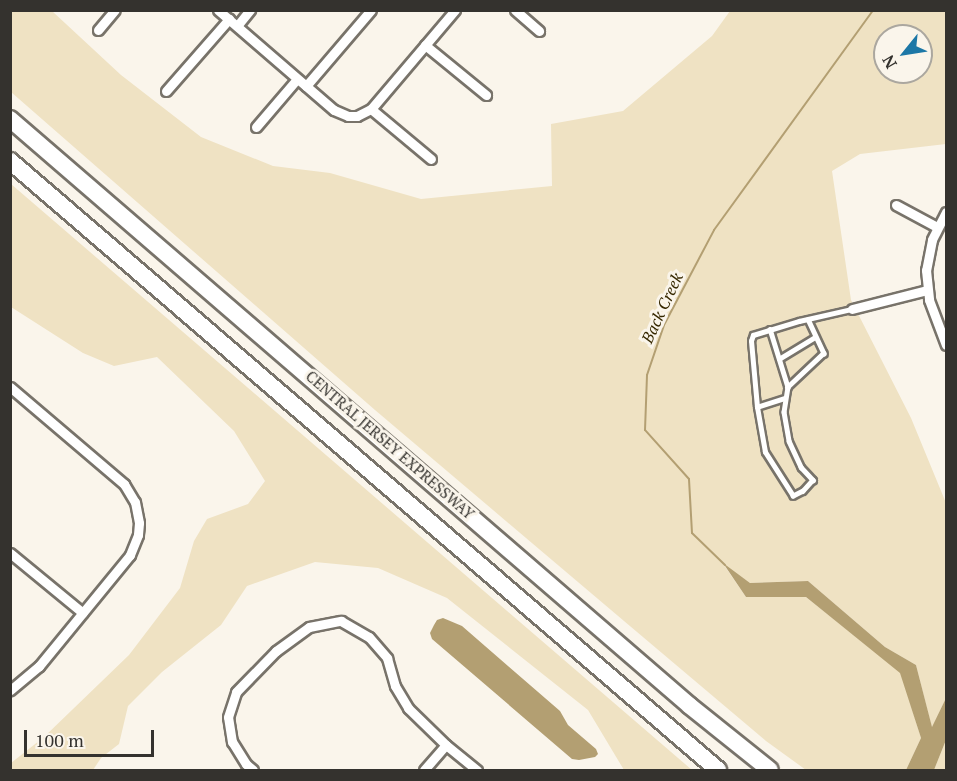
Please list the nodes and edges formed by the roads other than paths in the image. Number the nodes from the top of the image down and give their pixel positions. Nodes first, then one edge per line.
1 (115, 10) edge
2 (218, 10) edge
3 (250, 10) edge
4 (371, 10) edge
5 (455, 10) edge
6 (515, 10) edge
7 (229, 19) junction
8 (237, 26) junction
9 (98, 30) dead end
10 (539, 31) dead end
11 (425, 45) junction
12 (297, 79) junction
13 (306, 86) junction
14 (166, 91) dead end
15 (486, 95) dead end
16 (371, 109) junction
17 (10, 118) edge
18 (255, 127) dead end
19 (431, 159) dead end
20 (10, 161) edge
21 (896, 205) dead end
22 (946, 212) edge
23 (937, 227) junction
24 (927, 290) junction
25 (852, 309) joint
26 (808, 319) junction
27 (770, 329) junction
28 (815, 337) junction
29 (946, 345) edge
30 (779, 359) junction
31 (10, 387) edge
32 (788, 387) junction
33 (785, 398) junction
34 (757, 406) junction
35 (10, 553) edge
36 (83, 613) junction
37 (10, 690) edge
38 (446, 745) junction
39 (253, 771) edge
40 (424, 771) edge
41 (477, 771) edge
42 (717, 771) edge
43 (770, 771) edge

1 - 9 street
2 - 7 street
3 - 8 street
4 - 13 street
5 - 11 street
6 - 10 street
7 - 8 street
7 - 14 street
8 - 12 street
11 - 15 street
11 - 16 street
12 - 13 street
12 - 18 street
13 - 16 street
16 - 19 street
17 - 43 highway, CENTRAL JERSEY EXPRESSWAY
20 - 42 highway
21 - 23 street
22 - 23 street
23 - 24 street
24 - 25 street
24 - 29 street
25 - 26 lane
26 - 27 lane
26 - 28 lane
27 - 30 lane
27 - 34 lane
28 - 30 lane
28 - 32 lane
30 - 32 lane
31 - 36 street
32 - 33 lane
33 - 34 lane
33 - 34 lane
35 - 36 street
36 - 37 street
38 - 39 street
38 - 40 street
38 - 41 street

